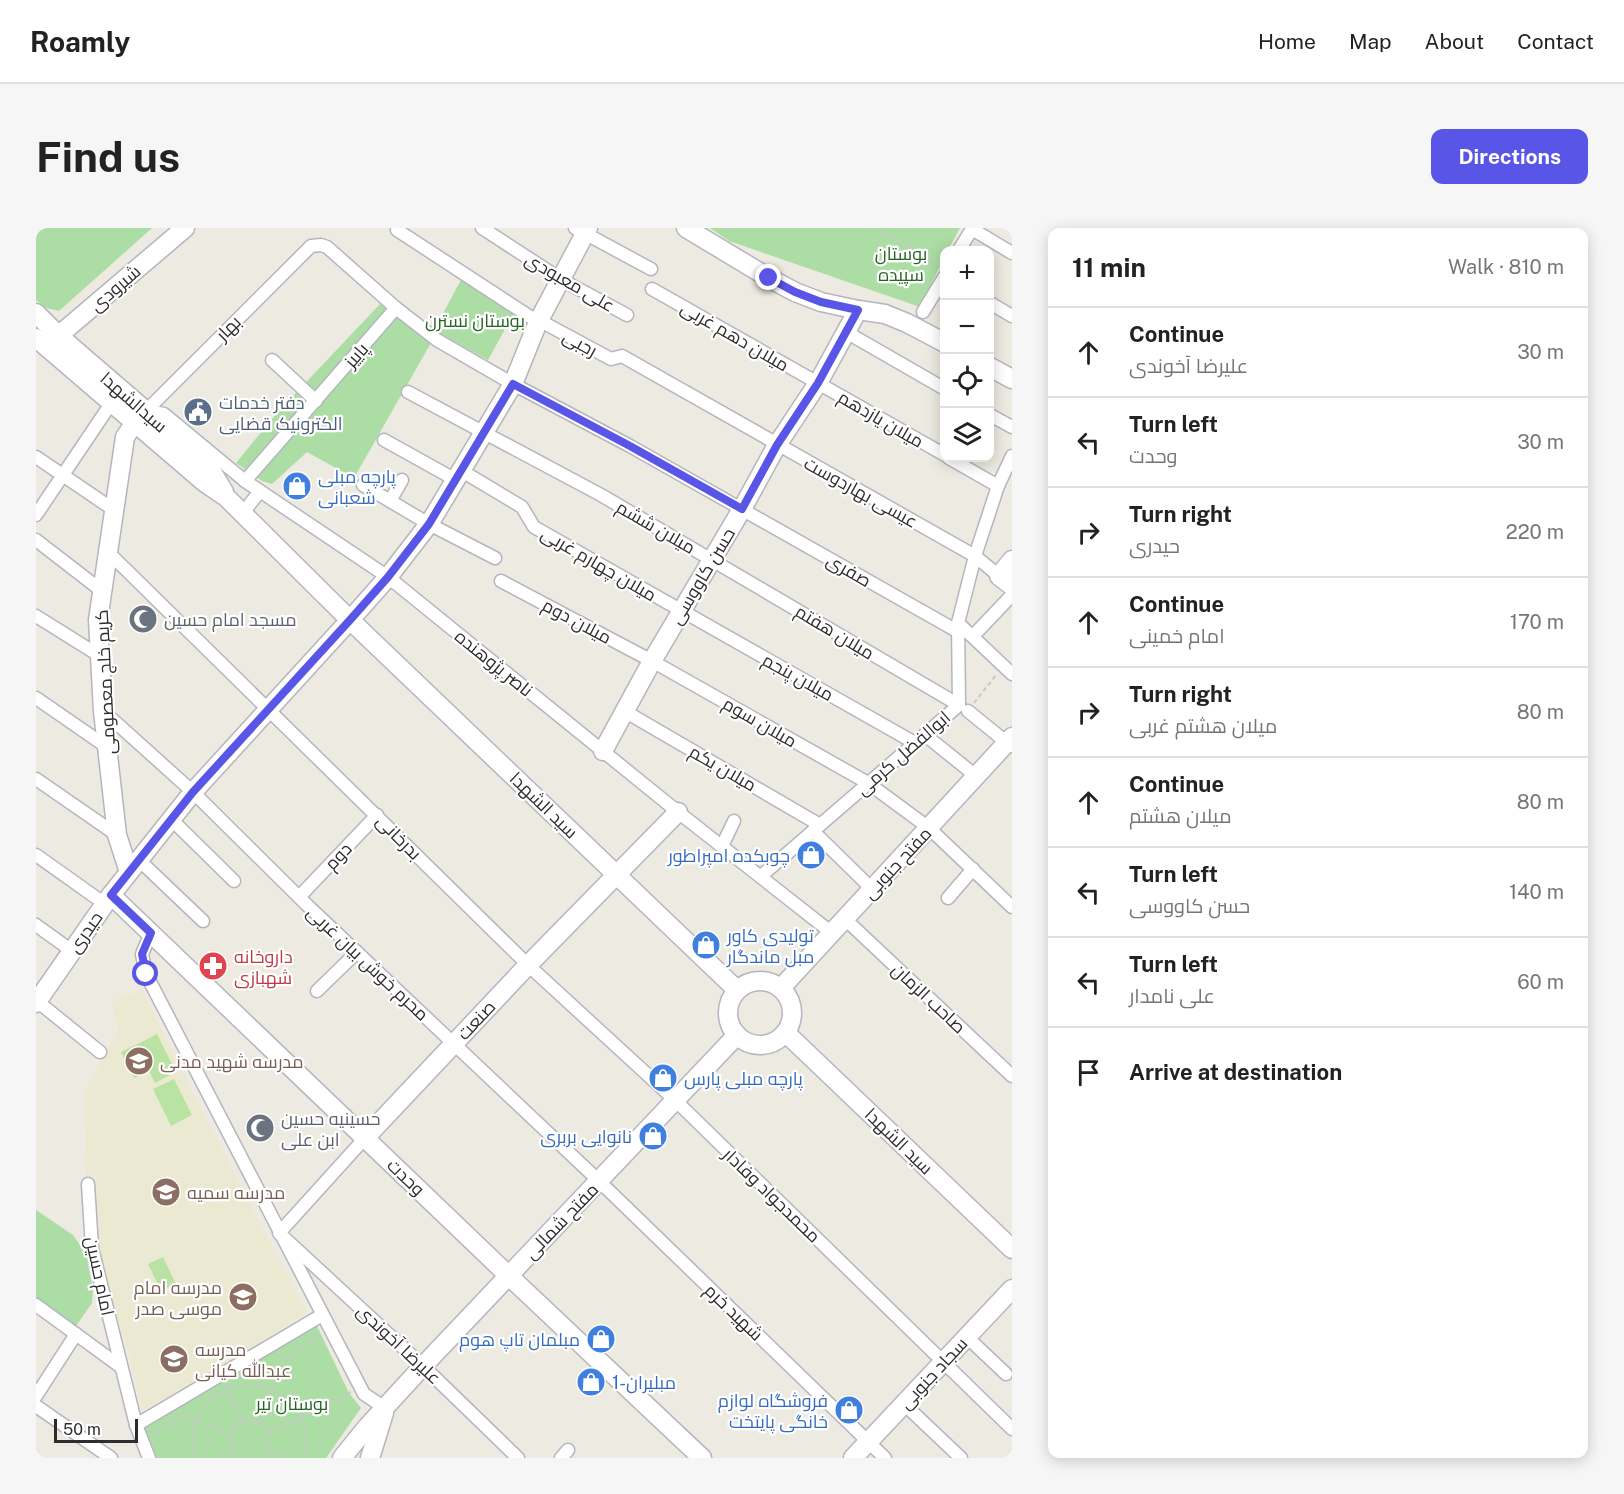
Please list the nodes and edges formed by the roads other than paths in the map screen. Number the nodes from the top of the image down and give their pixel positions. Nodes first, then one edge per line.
1 (185, 228) edge
2 (482, 228) edge
3 (686, 228) edge
4 (972, 229) edge
5 (397, 230) dead end
6 (583, 230) edge
7 (311, 246) joint
8 (961, 246) edge
9 (1012, 253) edge
10 (651, 269) dead end
11 (562, 280) junction
12 (940, 284) edge
13 (652, 289) dead end
14 (994, 305) edge
15 (396, 308) junction
16 (858, 310) junction
17 (923, 312) dead end
18 (36, 313) edge
19 (627, 315) dead end
20 (1012, 316) edge
21 (538, 322) junction
22 (846, 332) junction
23 (940, 340) edge
24 (44, 344) edge
25 (622, 356) joint
26 (272, 360) dead end
27 (994, 369) edge
28 (1012, 379) edge
29 (818, 383) junction
30 (513, 384) junction
31 (940, 386) edge
32 (408, 392) dead end
33 (316, 401) junction
34 (112, 402) junction
35 (140, 417) junction
36 (994, 417) edge
37 (1012, 428) edge
38 (484, 432) junction
39 (384, 440) dead end
40 (777, 445) junction
41 (940, 452) edge
42 (1012, 456) edge
43 (36, 457) edge
44 (956, 462) edge
45 (63, 475) junction
46 (459, 476) junction
47 (402, 480) dead end
48 (245, 481) junction
49 (363, 485) dead end
50 (998, 486) junction
51 (260, 491) junction
52 (390, 501) junction
53 (742, 509) junction
54 (114, 510) junction
55 (243, 513) junction
56 (36, 515) edge
57 (429, 524) junction
58 (36, 540) edge
59 (108, 552) junction
60 (975, 556) junction
61 (495, 558) dead end
62 (712, 559) junction
63 (1012, 560) edge
64 (388, 577) junction
65 (501, 581) dead end
66 (1006, 581) edge
67 (102, 591) junction
68 (1012, 595) edge
69 (681, 611) junction
70 (36, 616) edge
71 (350, 620) junction
72 (957, 627) junction
73 (973, 636) junction
74 (100, 656) junction
75 (652, 661) junction
76 (1008, 670) edge
77 (36, 698) edge
78 (963, 708) junction
79 (269, 709) junction
80 (103, 711) junction
81 (626, 712) junction
82 (920, 739) junction
83 (1011, 742) edge
84 (107, 747) junction
85 (603, 751) junction
86 (976, 776) junction
87 (36, 779) edge
88 (868, 783) junction
89 (193, 792) junction
90 (678, 812) junction
91 (377, 815) junction
92 (171, 819) junction
93 (734, 820) dead end
94 (817, 828) junction
95 (929, 828) junction
96 (117, 835) junction
97 (722, 846) junction
98 (36, 855) edge
99 (134, 866) junction
100 (973, 869) junction
101 (616, 874) junction
102 (761, 876) junction
103 (234, 881) dead end
104 (872, 890) junction
105 (299, 897) junction
106 (948, 898) dead end
107 (108, 899) junction
108 (1012, 906) edge
109 (845, 919) junction
110 (203, 921) dead end
111 (36, 925) edge
112 (151, 933) junction
113 (832, 933) junction
114 (72, 951) junction
115 (357, 952) junction
116 (528, 965) junction
117 (781, 988) junction
118 (737, 990) junction
119 (317, 991) dead end
120 (37, 1002) edge
121 (786, 1033) junction
122 (737, 1035) junction
123 (454, 1044) junction
124 (100, 1052) dead end
125 (1012, 1077) edge
126 (675, 1101) junction
127 (365, 1138) junction
128 (599, 1181) junction
129 (88, 1184) dead end
130 (279, 1233) junction
131 (1012, 1249) edge
132 (509, 1276) junction
133 (1012, 1289) edge
134 (36, 1305) edge
135 (322, 1315) junction
136 (76, 1334) junction
137 (967, 1337) junction
138 (943, 1362) junction
139 (423, 1366) junction
140 (121, 1367) junction
141 (1006, 1374) dead end
142 (36, 1396) edge
143 (904, 1404) junction
144 (36, 1406) edge
145 (385, 1408) junction
146 (136, 1425) junction
147 (1012, 1429) edge
148 (868, 1442) junction
149 (111, 1458) edge
150 (149, 1458) edge
151 (342, 1458) edge
152 (370, 1458) edge
153 (518, 1458) edge
154 (702, 1458) edge
155 (853, 1458) edge
156 (885, 1458) edge
157 (961, 1458) edge

1 - 24 street, شیرودی
2 - 11 street, علی معبودی
3 - 16 street
4 - 8 street
4 - 9 street
5 - 21 street, رجبی
6 - 10 street
6 - 11 street, حیدری
7 - 15 street, صفری
7 - 35 street, بهار
11 - 19 street, علی معبودی
11 - 21 street, حیدری
12 - 17 street
13 - 29 street, میلان دهم غربی
14 - 20 street
15 - 30 street, صفری
15 - 33 street, پاییز
16 - 22 street, حسن کاووسی
16 - 23 street
18 - 24 street, سیدالشهدا
21 - 25 street, رجبی
21 - 30 street, حیدری
22 - 29 street, حسن کاووسی
22 - 31 street
24 - 34 street, سیدالشهدا
24 - 35 street, سیدالشهدا
25 - 40 street, عیسی بهاردوست
26 - 33 street
27 - 28 street
29 - 40 street, حسن کاووسی
29 - 41 street, میلان یازدهم
30 - 38 street, حیدری
30 - 53 street, صفری
32 - 38 street, میلان ششم
33 - 48 street, پاییز
34 - 35 street, سیدالشهدا
34 - 45 street
35 - 48 street, ناصر پژوهنده
35 - 54 street, کریم خلج معصومی
35 - 55 street, سیدالشهدا
36 - 37 street
38 - 46 street, حیدری
38 - 62 street, میلان ششم
39 - 46 street, میلان چهارم غربی
40 - 53 street, حسن کاووسی
40 - 60 street, عیسی بهاردوست
42 - 50 street, ابوالفضل کرمی
43 - 45 street
44 - 50 street
45 - 54 street
45 - 56 street
46 - 57 street, حیدری
46 - 69 street, میلان چهارم غربی
47 - 52 street
48 - 51 street, ناصر پژوهنده
49 - 52 street
50 - 60 street, ابوالفضل کرمی
51 - 55 street
51 - 64 street, ناصر پژوهنده
52 - 57 street
53 - 62 street, حسن کاووسی
53 - 72 street, صفری
54 - 59 street, کریم خلج معصومی
55 - 71 street, سیدالشهدا
57 - 61 street
57 - 64 street, حیدری
58 - 67 street
59 - 67 street, کریم خلج معصومی
59 - 79 street, بدرخانی
60 - 66 street, عیسی بهاردوست
60 - 72 street, ابوالفضل کرمی
62 - 69 street, حسن کاووسی
62 - 78 street, میلان هفتم
63 - 66 street
64 - 71 street, حیدری
64 - 85 street, ناصر پژوهنده
65 - 75 street, میلان دوم
67 - 74 street, کریم خلج معصومی
68 - 73 street
69 - 75 street, حسن کاووسی
69 - 82 street, میلان پنجم
70 - 74 street
71 - 79 street, حیدری
71 - 101 street, سید الشهدا
72 - 73 street, صفری
72 - 78 street, ابوالفضل کرمی
73 - 76 street, صفری
74 - 80 street, کریم خلج معصومی
75 - 81 street, حسن کاووسی
75 - 88 street, میلان سوم
77 - 84 street
78 - 82 street, ابوالفضل کرمی
78 - 83 street, میلان هفتم
79 - 89 street, حیدری
79 - 91 street, بدرخانی
80 - 84 street, کریم خلج معصومی
80 - 89 street, محرم خوش بیان غربی
81 - 85 street, حسن کاووسی
81 - 94 street, میلان یکم
82 - 86 street, میلان پنجم
82 - 88 street, ابوالفضل کرمی
83 - 86 street, مفتح جنوبی
84 - 96 street, کریم خلج معصومی
85 - 90 street, ناصر پژوهنده
86 - 95 street, مفتح جنوبی
87 - 96 street
88 - 94 street, ابوالفضل کرمی
88 - 95 street, میلان سوم
89 - 92 street, حیدری
89 - 105 street, محرم خوش بیان غربی
90 - 97 street, ناصر پژوهنده
90 - 101 street, صنعت
91 - 105 street, دوم
91 - 116 street, بدرخانی
92 - 99 street, حیدری
92 - 103 street
93 - 97 street
94 - 102 street, ابوالفضل کرمی
94 - 104 street, میلان یکم
95 - 100 street, میلان سوم
95 - 104 street, مفتح جنوبی
96 - 99 street, کریم خلج معصومی
97 - 102 street, ناصر پژوهنده
98 - 107 street
99 - 107 street, حیدری
99 - 110 street
100 - 106 street
100 - 108 street, میلان سوم
101 - 116 street, صنعت
101 - 118 street, سید الشهدا
102 - 113 street, ناصر پژوهنده
104 - 109 street, مفتح جنوبی
105 - 115 street, محرم خوش بیان غربی
107 - 112 street, وحدت
107 - 114 street, حیدری
109 - 113 street, مفتح جنوبی
109 - 125 street, صاحب الزمان
111 - 114 street
112 - 127 street, وحدت
112 - 130 street, علیرضا آخوندی
113 - 117 street, مفتح جنوبی
114 - 120 street, حیدری
115 - 119 street
115 - 123 street, محرم خوش بیان غربی
116 - 123 street, صنعت
116 - 126 street, محمدجواد وفادار
117 - 118 street
117 - 121 street
118 - 122 street
120 - 124 street
121 - 122 street
121 - 131 street, سید الشهدا
122 - 126 street, مفتح شمالی
123 - 127 street, صنعت
123 - 128 street, محرم خوش بیان غربی
126 - 128 street, مفتح شمالی
126 - 138 street, محمدجواد وفادار
127 - 130 street, صنعت
127 - 132 street, وحدت
128 - 132 street, مفتح شمالی
128 - 148 street, شهید خرم
129 - 140 street, امام حسین
130 - 135 street, علیرضا آخوندی
130 - 139 street, علیرضا آخوندی
132 - 139 street, مفتح شمالی
132 - 154 street, وحدت
133 - 137 street, سجاد جنوبی
134 - 136 street, امام حسین
135 - 145 street, علیرضا آخوندی
135 - 146 street
136 - 140 street, امام حسین
136 - 142 street
137 - 138 street, سجاد جنوبی
137 - 141 street
138 - 143 street, سجاد جنوبی
138 - 147 street, محمدجواد وفادار
139 - 145 street, مفتح شمالی
139 - 153 street, علیرضا آخوندی
140 - 146 street, امام حسین
143 - 148 street, سجاد جنوبی
143 - 157 street
144 - 149 street
145 - 151 street, مفتح شمالی
145 - 152 street
146 - 150 street, امام حسین
148 - 155 street, سجاد جنوبی
148 - 156 street, شهید خرم

